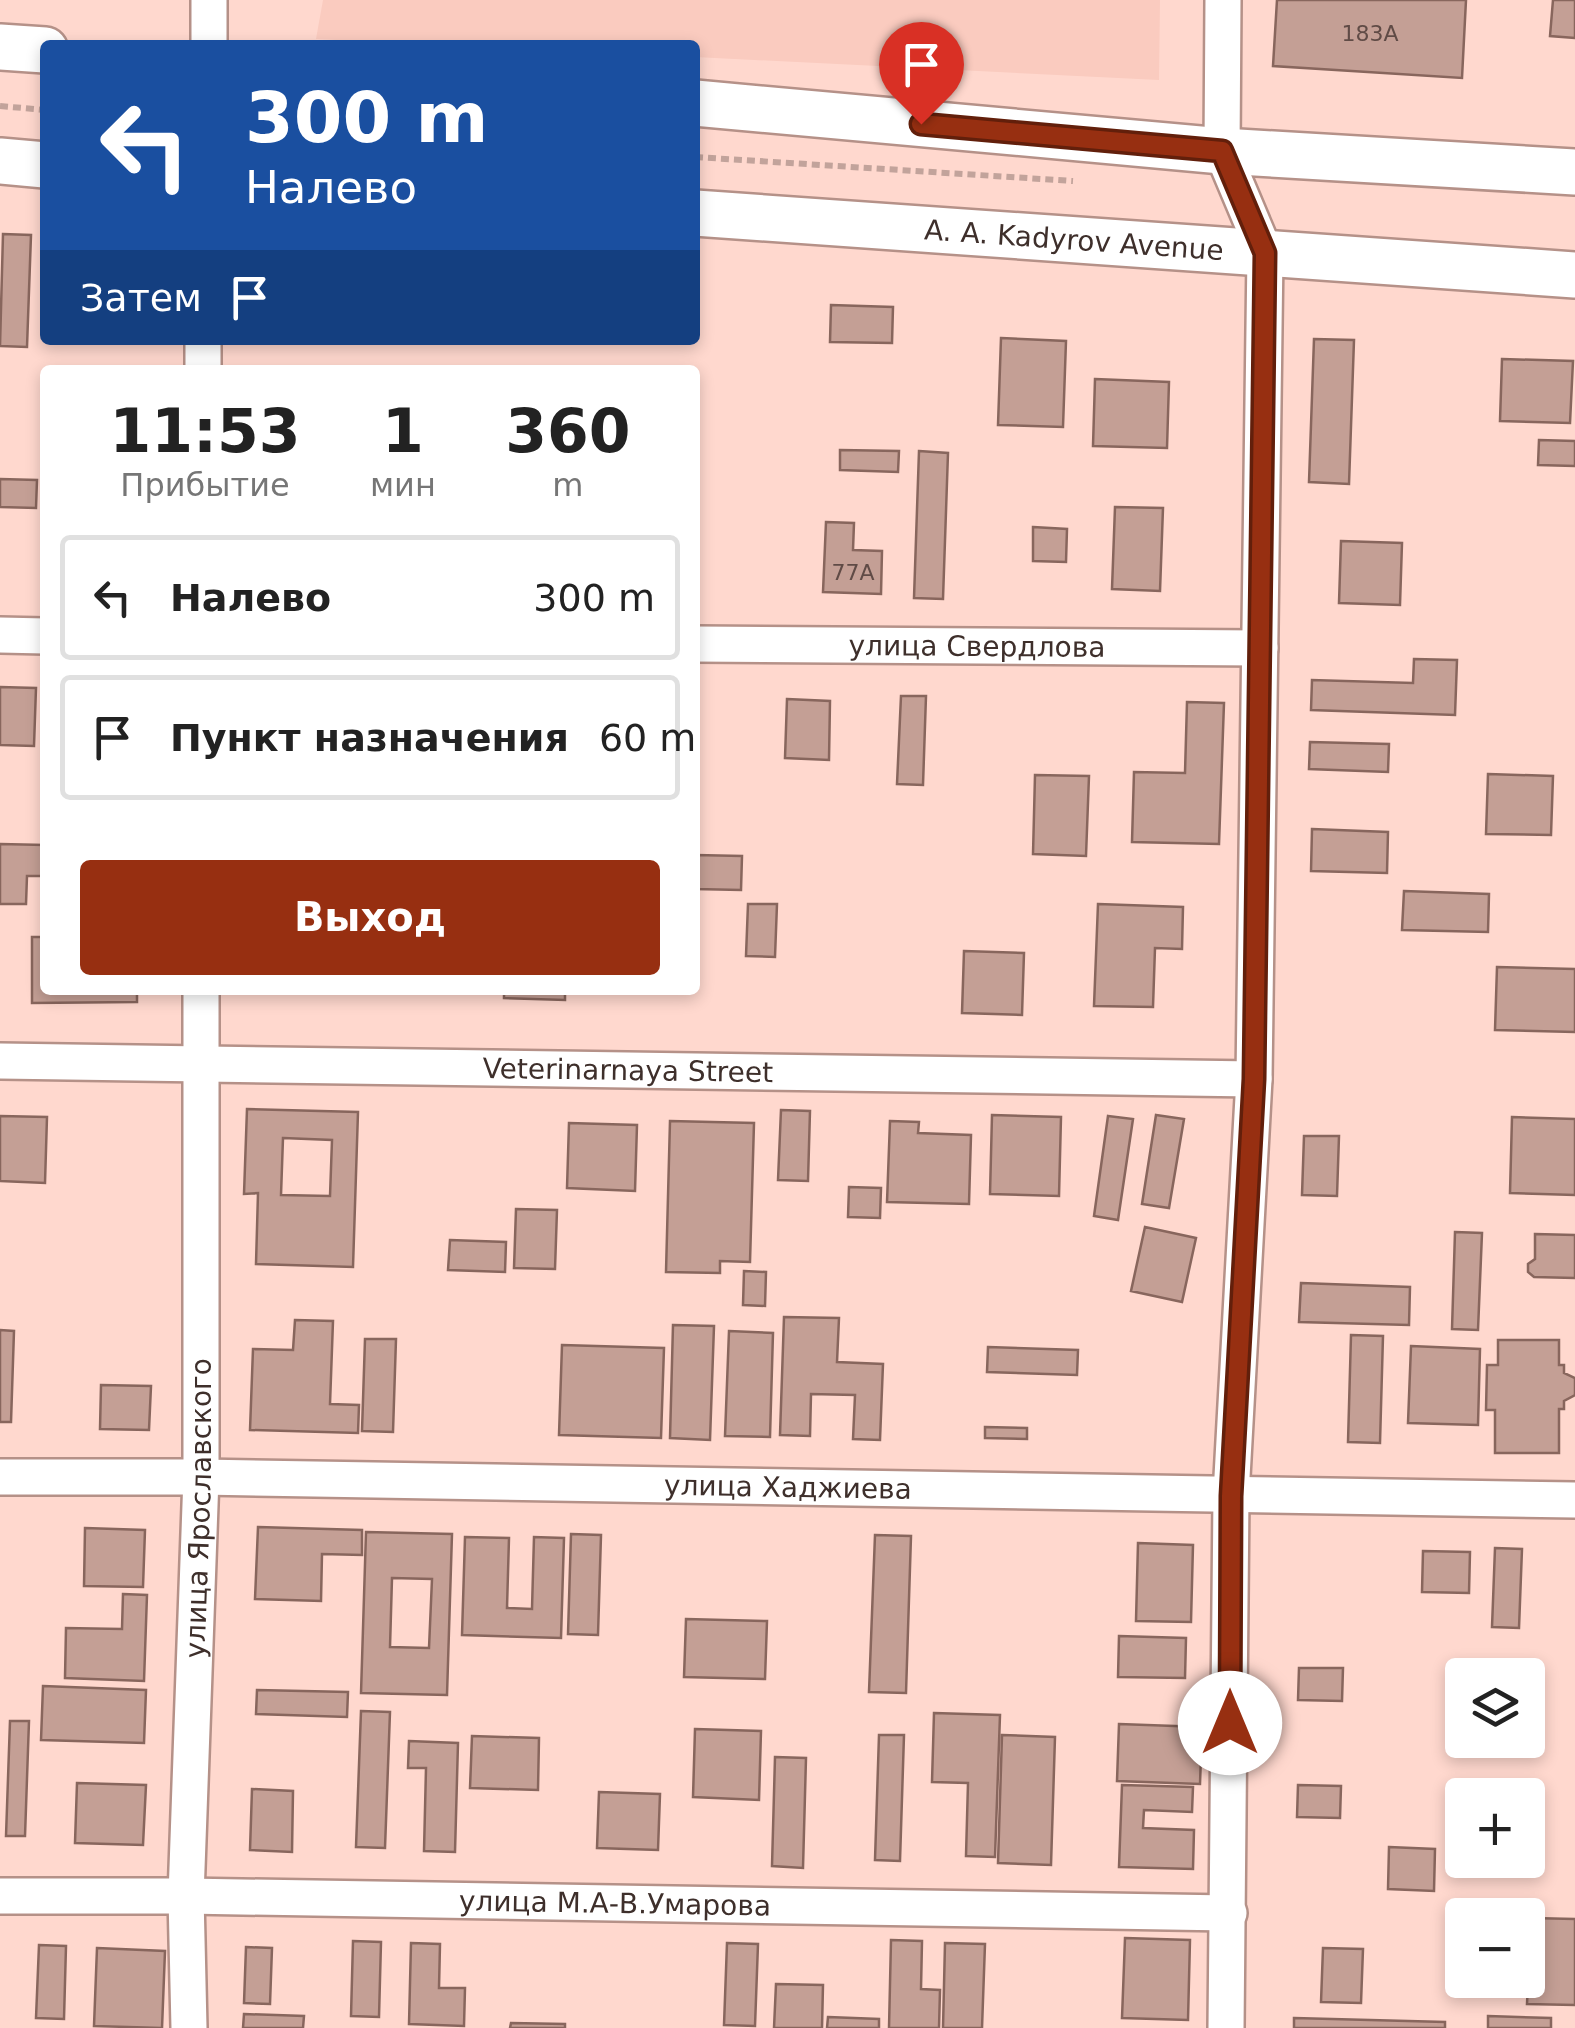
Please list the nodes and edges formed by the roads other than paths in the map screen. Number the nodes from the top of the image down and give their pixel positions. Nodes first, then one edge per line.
1 (209, 0) edge
2 (1223, 0) edge
3 (209, 40) edge
4 (0, 47) edge
5 (40, 50) edge
6 (700, 104) edge
7 (1222, 151) junction
8 (0, 160) edge
9 (40, 164) edge
10 (1575, 172) edge
11 (700, 214) edge
12 (1265, 253) junction
13 (1575, 275) edge
14 (0, 634) edge
15 (40, 636) edge
16 (700, 644) edge
17 (1260, 648) junction
18 (201, 995) edge
19 (0, 1061) edge
20 (201, 1064) junction
21 (1254, 1079) junction
22 (0, 1477) edge
23 (201, 1477) junction
24 (1231, 1496) junction
25 (1575, 1500) edge
26 (0, 1896) edge
27 (186, 1896) junction
28 (1229, 1913) junction
29 (189, 2028) edge
30 (1226, 2028) edge

1 - 3 street
2 - 7 street
4 - 5 street
6 - 7 street
7 - 10 street
7 - 12 street
8 - 9 street
11 - 12 street, A. A. Kadyrov Avenue
12 - 13 street, A. A. Kadyrov Avenue
12 - 17 street
14 - 15 street
16 - 17 street, улица Свердлова
17 - 21 street
18 - 20 street, улица Ярославского
19 - 20 street, Veterinarnaya Street
20 - 21 street, Veterinarnaya Street
20 - 23 street, улица Ярославского
21 - 24 street
22 - 23 street, улица Хаджиева
23 - 24 street, улица Хаджиева
23 - 27 street, улица Ярославского
24 - 25 street, улица Хаджиева
24 - 28 street
26 - 27 street, улица М.А-В.Умарова
27 - 28 street, улица М.А-В.Умарова
27 - 29 street, улица Ярославского
28 - 30 street

